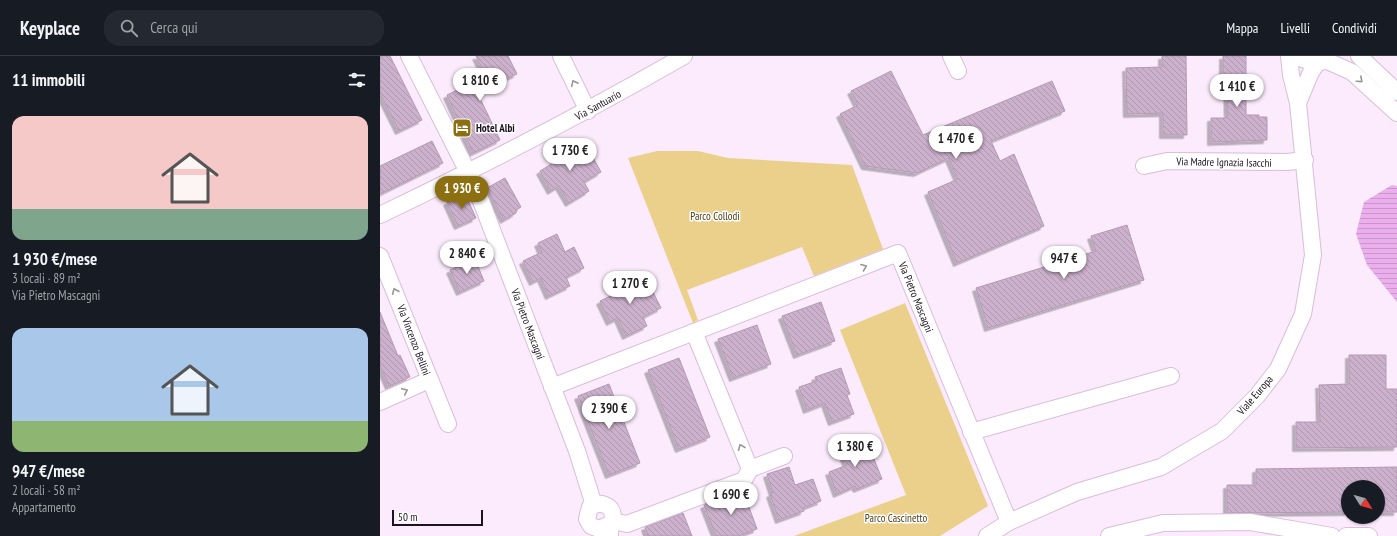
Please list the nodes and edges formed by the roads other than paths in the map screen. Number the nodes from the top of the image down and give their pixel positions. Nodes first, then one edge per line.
1 (409, 56) edge
2 (561, 56) edge
3 (684, 56) edge
4 (951, 56) edge
5 (1289, 56) edge
6 (1296, 56) edge
7 (1359, 56) edge
8 (1327, 60) edge
9 (958, 72) dead end
10 (1397, 92) edge
11 (1298, 103) junction
12 (588, 111) junction
13 (1397, 112) edge
14 (1305, 160) junction
15 (1144, 166) dead end
16 (469, 172) junction
17 (380, 214) edge
18 (380, 256) edge
19 (694, 332) junction
20 (1171, 376) dead end
21 (429, 380) junction
22 (552, 387) junction
23 (380, 402) edge
24 (448, 424) dead end
25 (971, 432) junction
26 (784, 456) dead end
27 (750, 469) junction
28 (594, 504) junction
29 (1009, 522) junction
30 (613, 529) edge
31 (987, 536) edge
32 (1109, 536) edge
33 (1332, 536) edge
34 (1346, 536) edge
35 (1369, 536) edge

1 - 16 street, Via Pietro Mascagni
12 -> 2 street
3 - 12 street, Via Santuario
4 - 9 street
5 - 11 street, Viale Europa
6 - 8 street
7 - 10 street
8 - 11 street, Viale Europa
8 -> 13 street
11 - 14 street, Viale Europa
12 - 16 street, Via Santuario
14 - 15 street, Via Madre Ignazia Isacchi
14 - 29 street, Viale Europa
16 - 17 street, Via Santuario
16 - 22 street, Via Pietro Mascagni
21 -> 18 street, Via Vincenzo Bellini
19 - 22 street, Via Pietro Mascagni
19 -> 25 street, Via Pietro Mascagni
27 -> 19 street
20 - 25 street
23 -> 21 street
21 - 24 street, Via Vincenzo Bellini
22 - 28 street, Via Pietro Mascagni
25 - 29 street, Via Pietro Mascagni
26 - 27 street
27 - 30 street
28 - 30 street
28 - 30 street
29 - 31 street, Viale Europa
32 - 33 street
34 - 35 street

